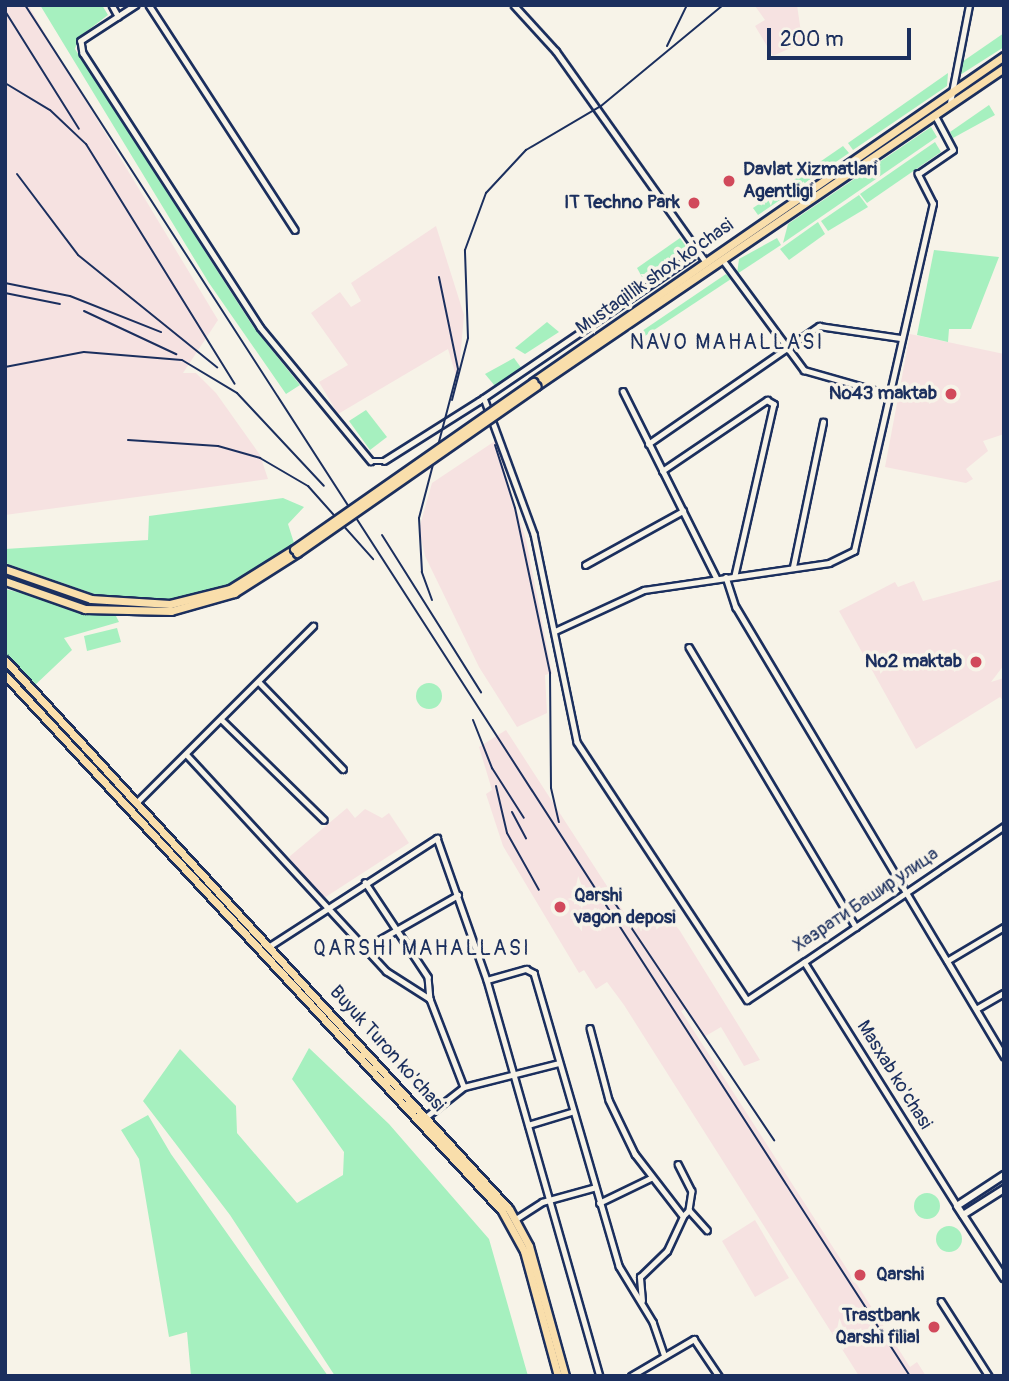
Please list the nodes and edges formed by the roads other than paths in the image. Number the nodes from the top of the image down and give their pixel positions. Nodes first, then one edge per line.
1 (112, 5) edge
2 (136, 5) edge
3 (149, 5) edge
4 (514, 5) edge
5 (968, 5) edge
6 (118, 16) junction
7 (1004, 56) edge
8 (1004, 68) edge
9 (953, 89) junction
10 (950, 103) junction
11 (929, 106) junction
12 (934, 114) junction
13 (295, 230) dead end
14 (698, 252) junction
15 (723, 260) junction
16 (705, 261) junction
17 (649, 305) junction
18 (900, 338) junction
19 (785, 348) junction
20 (623, 391) dead end
21 (888, 394) junction
22 (484, 398) junction
23 (823, 422) dead end
24 (648, 444) junction
25 (662, 471) junction
26 (683, 511) junction
27 (295, 551) junction
28 (585, 565) dead end
29 (793, 567) junction
30 (5, 569) edge
31 (735, 576) junction
32 (726, 577) junction
33 (717, 579) junction
34 (5, 581) edge
35 (313, 626) dead end
36 (555, 631) junction
37 (689, 647) dead end
38 (5, 660) edge
39 (5, 675) edge
40 (260, 682) junction
41 (221, 719) junction
42 (187, 755) junction
43 (343, 769) dead end
44 (137, 802) junction
45 (324, 820) dead end
46 (1004, 826) edge
47 (365, 882) junction
48 (906, 894) junction
49 (458, 895) junction
50 (326, 908) junction
51 (856, 927) junction
52 (1004, 927) edge
53 (395, 931) junction
54 (268, 945) junction
55 (365, 948) junction
56 (260, 949) junction
57 (947, 961) junction
58 (804, 962) junction
59 (487, 980) junction
60 (1004, 993) edge
61 (430, 999) junction
62 (976, 1009) junction
63 (590, 1028) dead end
64 (1004, 1056) edge
65 (560, 1063) junction
66 (515, 1078) junction
67 (464, 1087) junction
68 (571, 1112) junction
69 (427, 1116) junction
70 (528, 1125) junction
71 (678, 1164) dead end
72 (1004, 1175) edge
73 (651, 1178) junction
74 (593, 1188) junction
75 (1004, 1189) edge
76 (549, 1200) junction
77 (599, 1203) junction
78 (957, 1206) junction
79 (689, 1210) junction
80 (964, 1215) junction
81 (683, 1216) junction
82 (516, 1219) junction
83 (707, 1230) dead end
84 (1004, 1278) edge
85 (941, 1301) dead end
86 (642, 1302) junction
87 (664, 1354) junction
88 (558, 1376) edge
89 (565, 1376) edge
90 (600, 1376) edge
91 (631, 1376) edge
92 (719, 1376) edge
93 (989, 1376) edge

1 - 6 street
2 - 6 street
3 - 13 street
4 - 14 street
5 - 9 street
6 - 22 street
7 - 9 main road, Mustaqillik shox ko'chasi
8 - 10 main road, Mustaqillik shox ko'chasi
9 - 10 street
9 - 11 main road, Mustaqillik shox ko'chasi
10 - 12 main road, Mustaqillik shox ko'chasi
11 - 12 main road
11 - 16 main road, Mustaqillik shox ko'chasi
12 - 15 main road, Mustaqillik shox ko'chasi
12 - 18 street
14 - 16 street
14 - 22 street
15 - 17 main road, Mustaqillik shox ko'chasi
15 - 19 street
16 - 17 main road, Mustaqillik shox ko'chasi
17 - 27 main road, Mustaqillik shox ko'chasi, bridge
18 - 19 street
18 - 21 street
19 - 21 street
19 - 24 street
20 - 24 street
21 - 29 street
22 - 36 street
23 - 29 street
24 - 25 street
25 - 26 street
25 - 31 street
26 - 28 street
26 - 33 street
27 - 30 main road
27 - 34 main road
29 - 31 street
31 - 32 street
32 - 33 street
32 - 48 street
33 - 36 street
35 - 40 street
36 - 58 street, Хазрати Башир улица
37 - 51 street
38 - 44 main road, Buyuk Turon ko'chasi
39 - 56 main road, Buyuk Turon ko'chasi
40 - 41 street
40 - 43 street
41 - 42 street
41 - 45 street
42 - 44 street
42 - 50 street
44 - 54 main road, Buyuk Turon ko'chasi
46 - 48 street, Хазрати Башир улица
47 - 49 street
47 - 50 street
47 - 53 street
48 - 51 street, Хазрати Башир улица
48 - 57 street
49 - 53 street
49 - 59 street
50 - 54 street
50 - 55 street
51 - 58 street, Хазрати Башир улица
52 - 57 street
53 - 55 street
53 - 61 street
54 - 56 main road
54 - 69 main road, Buyuk Turon ko'chasi
55 - 61 street
56 - 88 main road, Buyuk Turon ko'chasi
57 - 62 street
58 - 78 street, Masxab ko'chasi
59 - 65 street
59 - 66 street
60 - 62 street
61 - 67 street
62 - 64 street
63 - 73 street
65 - 66 street
65 - 68 street
66 - 67 street
66 - 70 street
67 - 69 street
68 - 70 street
68 - 74 street
69 - 82 main road, Buyuk Turon ko'chasi
70 - 76 street
71 - 79 street
72 - 78 main road
73 - 77 street
73 - 81 street
74 - 76 street
74 - 77 street
75 - 80 main road
76 - 82 street
76 - 90 street
77 - 86 street
78 - 80 main road
79 - 81 street
79 - 83 street
80 - 84 main road
81 - 86 street
82 - 89 main road, Buyuk Turon ko'chasi
85 - 93 street
86 - 87 street
87 - 91 street
87 - 92 street

